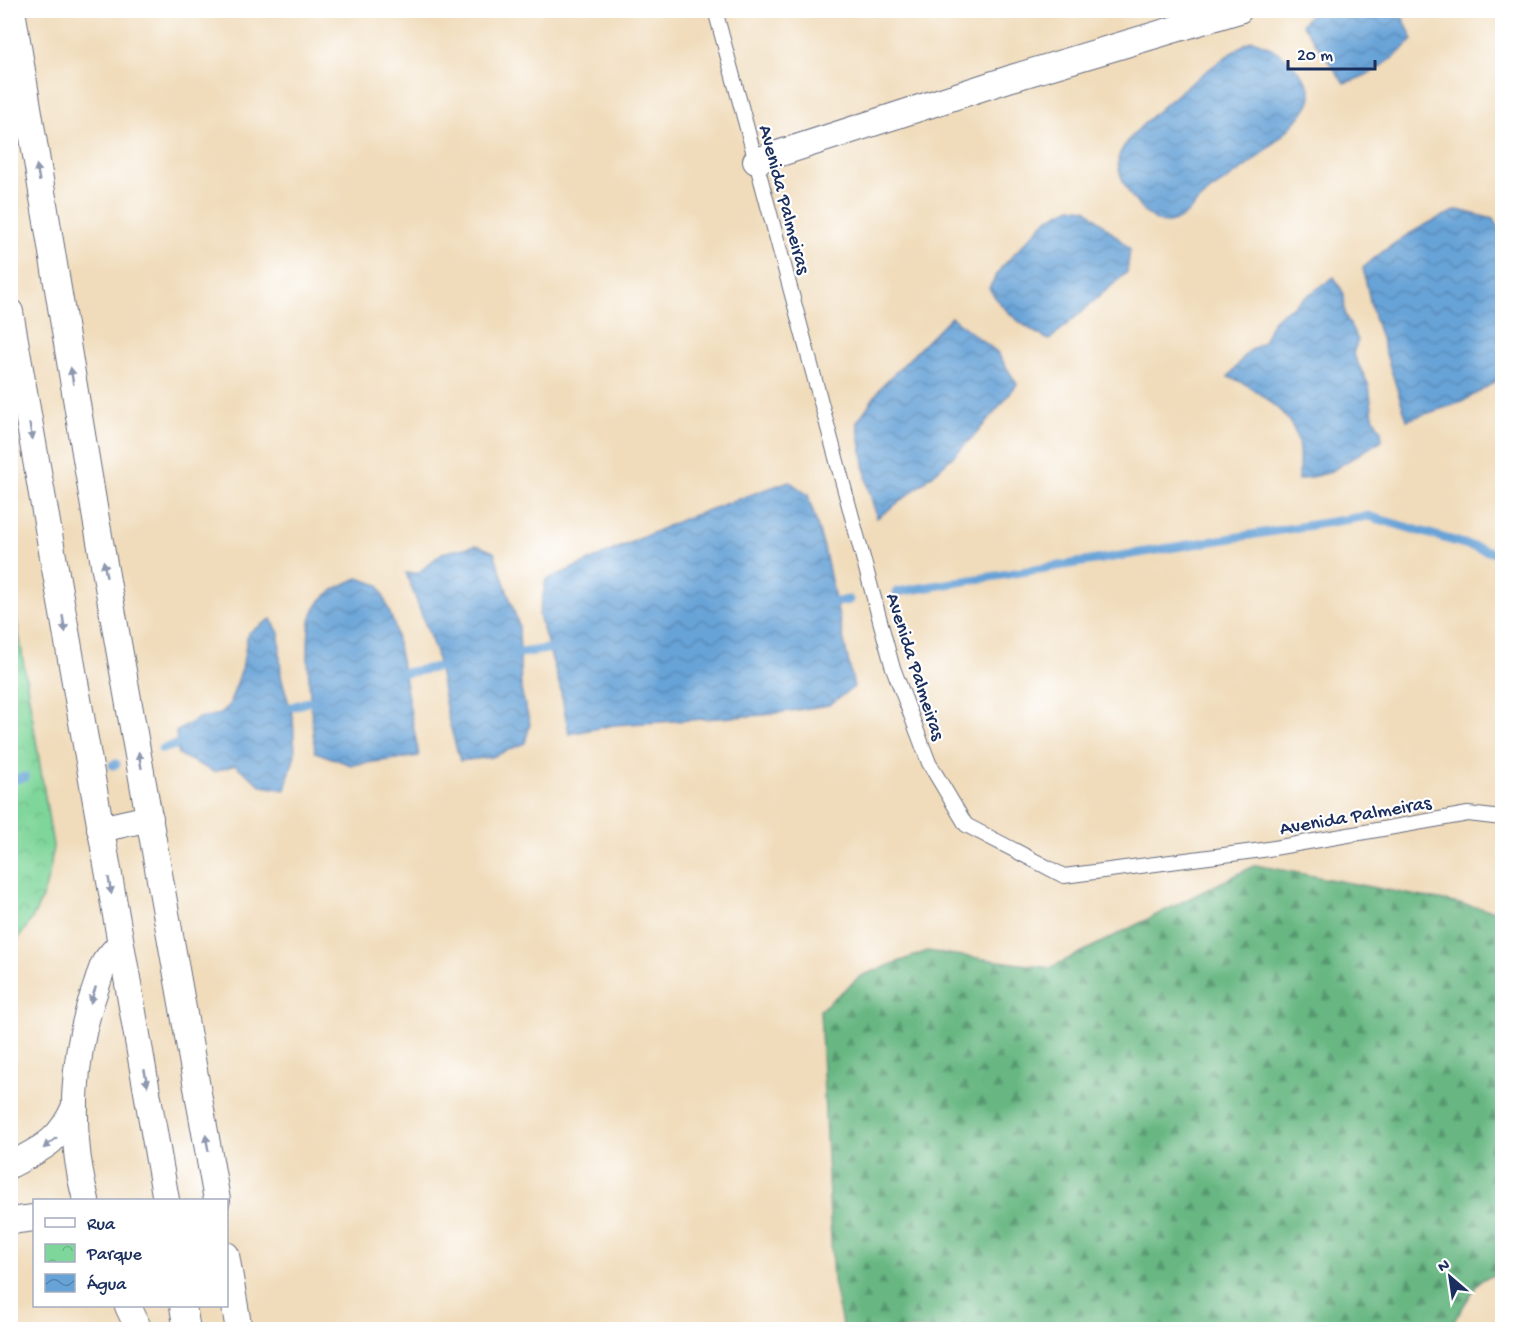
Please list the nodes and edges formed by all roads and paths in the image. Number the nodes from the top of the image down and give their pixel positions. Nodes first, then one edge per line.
1 (12, 10) edge
2 (715, 10) edge
3 (1239, 10) edge
4 (18, 100) edge
5 (756, 160) junction
6 (10, 312) edge
7 (150, 818) junction
8 (1503, 819) edge
9 (100, 829) junction
10 (120, 944) junction
11 (75, 1106) junction
12 (10, 1165) edge
13 (86, 1199) edge
14 (166, 1199) edge
15 (217, 1199) edge
16 (33, 1218) edge
17 (10, 1221) edge
18 (228, 1266) edge
19 (129, 1307) edge
20 (183, 1307) edge
21 (139, 1329) edge
22 (187, 1329) edge
23 (239, 1329) edge

1 - 4 street
2 - 5 lane, Avenida Palmeiras
3 - 5 street
7 -> 4 street
5 - 8 lane, Avenida Palmeiras
6 -> 9 street
7 - 9 street
15 -> 7 street
9 -> 10 street
10 -> 11 street
10 -> 14 street
11 -> 12 street
11 - 13 street
16 - 17 street
18 - 23 street
19 - 21 street
20 - 22 street

